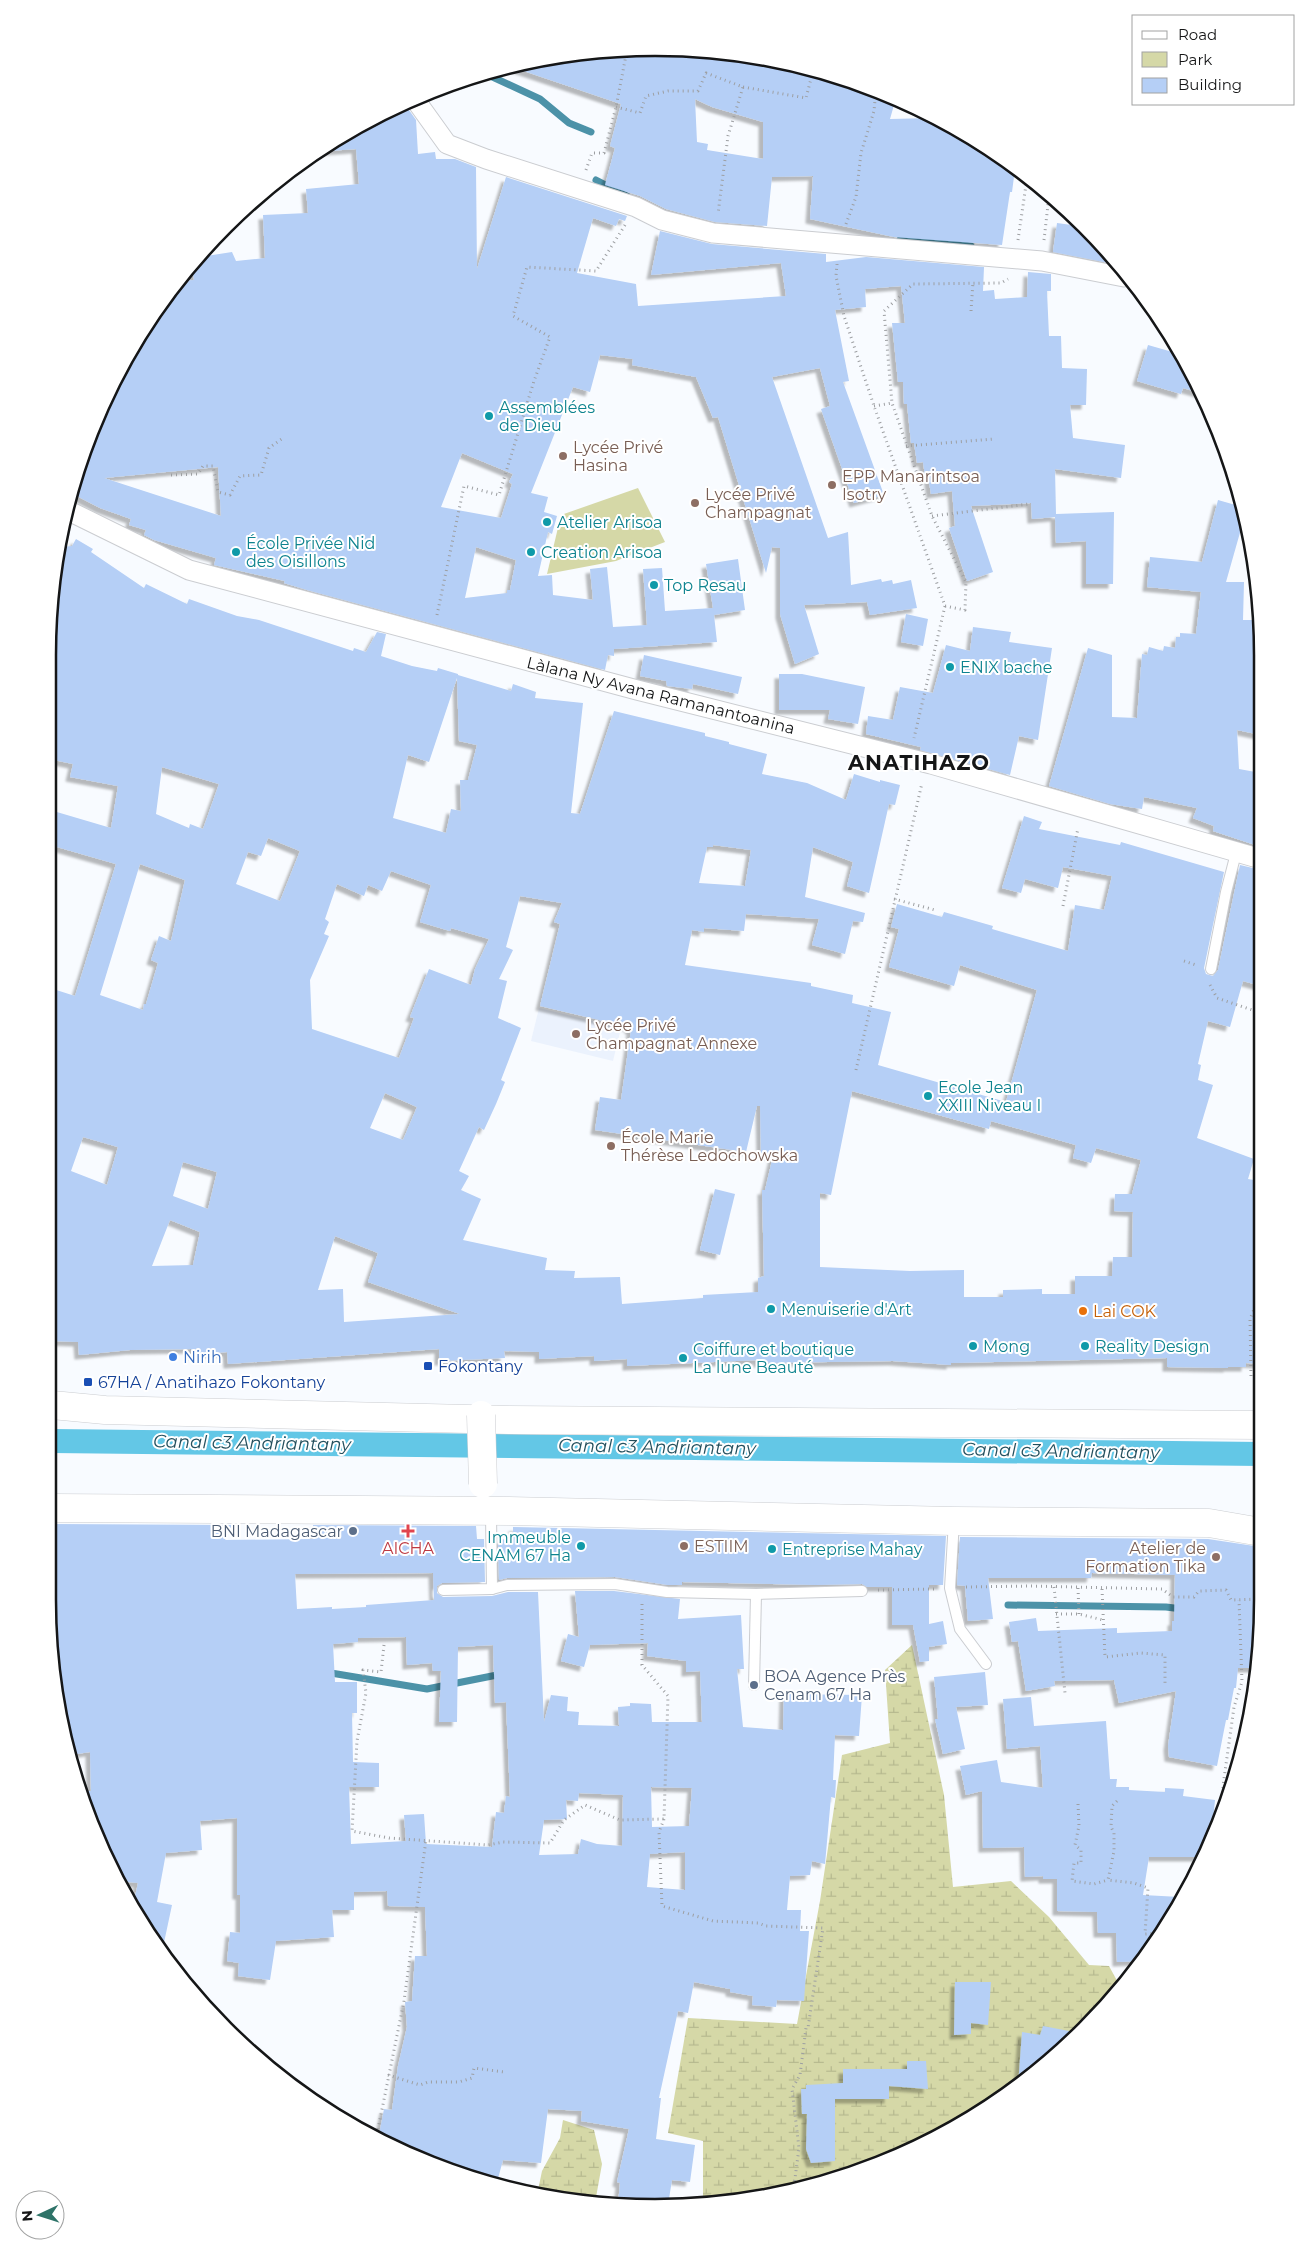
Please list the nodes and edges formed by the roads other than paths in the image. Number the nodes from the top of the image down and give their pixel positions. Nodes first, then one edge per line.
1 (419, 105) edge
2 (1118, 276) edge
3 (74, 513) edge
4 (1254, 857) edge
5 (1234, 861) dead end
6 (1211, 969) road end
7 (56, 1405) edge
8 (509, 1420) junction
9 (1254, 1425) edge
10 (56, 1508) edge
11 (509, 1511) junction
12 (954, 1521) junction
13 (1254, 1531) edge
14 (492, 1589) junction
15 (443, 1590) dead end
16 (862, 1591) road end
17 (756, 1594) junction
18 (986, 1664) dead end
19 (754, 1684) dead end

1 - 2 street
3 - 4 street, Làlana Ny Avana Ramanantoanina
5 - 6 lane
7 - 8 main road
8 - 9 main road
8 - 11 main road, bridge
10 - 11 main road
11 - 12 main road
11 - 14 lane
12 - 13 main road
12 - 18 lane
14 - 15 lane
14 - 17 lane
16 - 17 lane
17 - 19 lane

